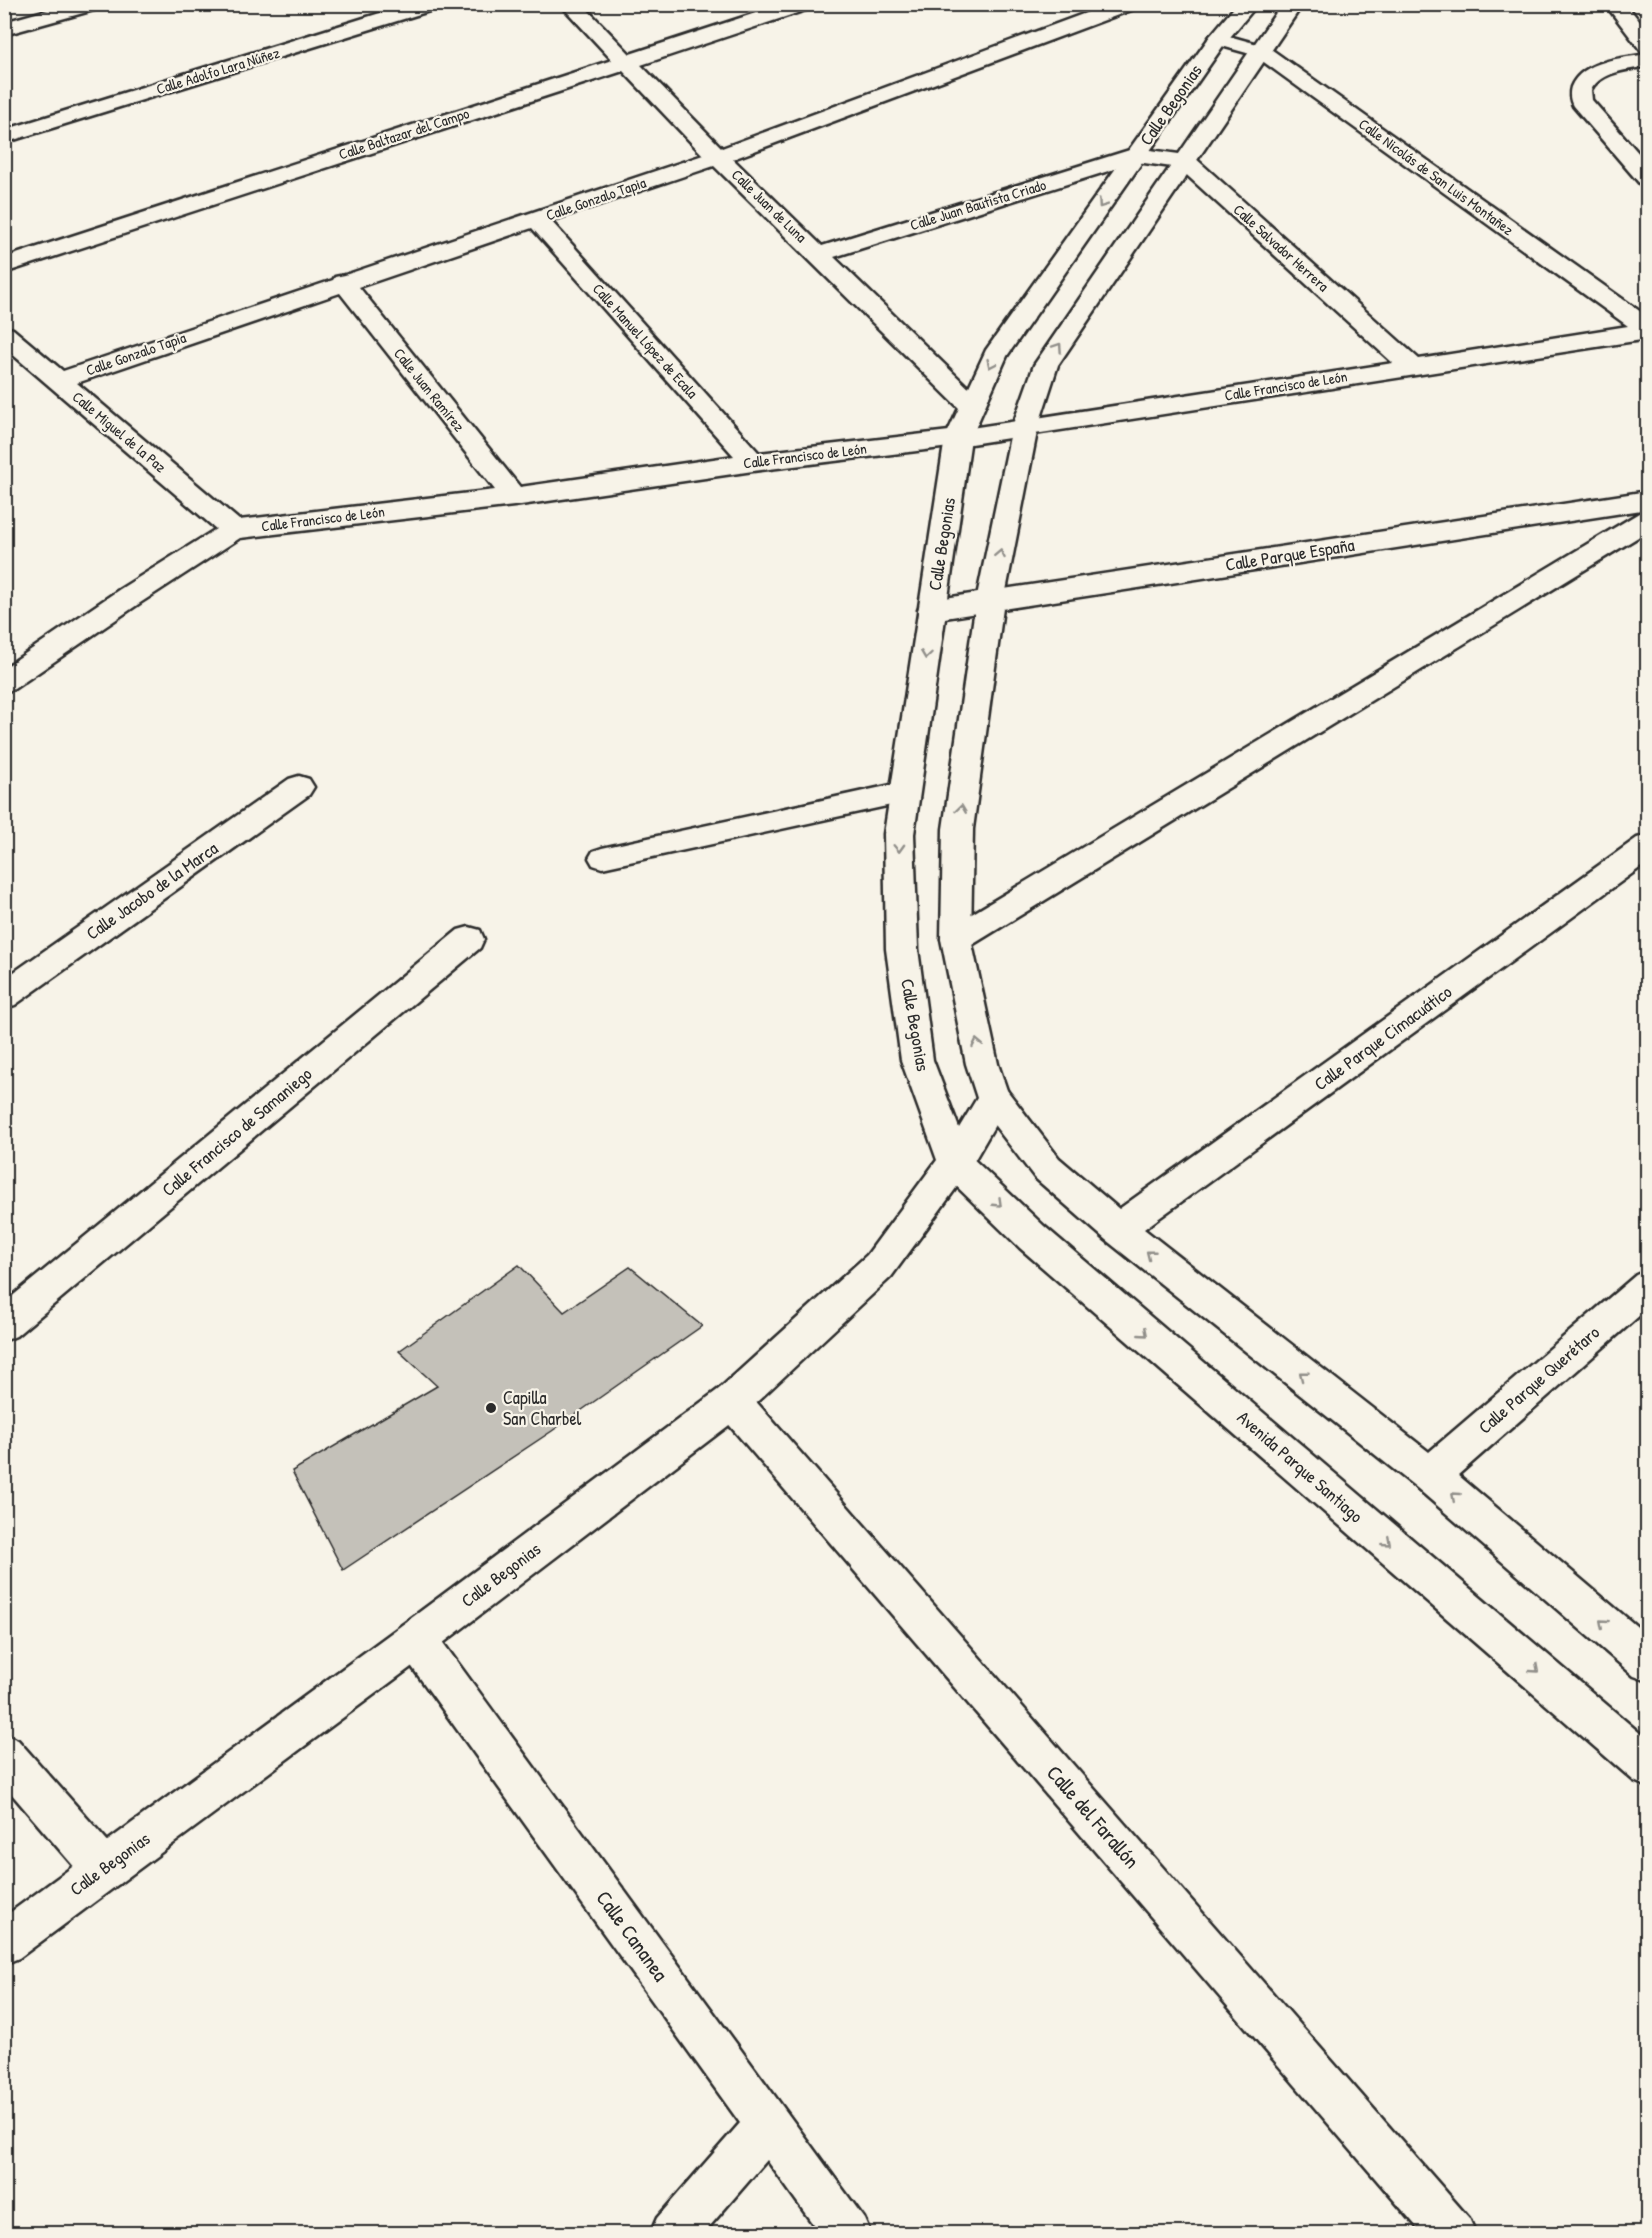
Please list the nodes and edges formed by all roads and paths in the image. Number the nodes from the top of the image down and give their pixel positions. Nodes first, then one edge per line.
1 (94, 4) edge
2 (432, 4) edge
3 (570, 4) edge
4 (805, 4) edge
5 (1130, 4) edge
6 (1248, 4) edge
7 (1293, 4) edge
8 (1615, 4) edge
9 (4, 29) edge
10 (1218, 39) junction
11 (1647, 47) edge
12 (1261, 51) junction
13 (1647, 60) edge
14 (625, 62) junction
15 (4, 137) edge
16 (1136, 155) junction
17 (718, 157) junction
18 (1186, 162) junction
19 (1647, 179) edge
20 (537, 219) junction
21 (819, 254) junction
22 (4, 266) edge
23 (344, 282) junction
24 (1647, 330) edge
25 (4, 334) edge
26 (1413, 366) junction
27 (58, 381) junction
28 (971, 405) junction
29 (1025, 427) junction
30 (958, 438) junction
31 (753, 462) junction
32 (514, 496) junction
33 (1647, 500) edge
34 (1647, 519) edge
35 (234, 530) junction
36 (990, 601) junction
37 (932, 610) junction
38 (4, 682) edge
39 (299, 787) dead end
40 (905, 792) junction
41 (1647, 846) edge
42 (602, 858) dead end
43 (469, 939) dead end
44 (956, 939) junction
45 (4, 996) edge
46 (994, 1099) junction
47 (955, 1163) junction
48 (1118, 1229) junction
49 (1647, 1286) edge
50 (4, 1325) edge
51 (732, 1401) junction
52 (1430, 1475) junction
53 (416, 1639) junction
54 (1647, 1662) edge
55 (4, 1754) edge
56 (1647, 1767) edge
57 (104, 1869) junction
58 (4, 1942) edge
59 (769, 2124) junction
60 (673, 2234) edge
61 (848, 2234) edge
62 (1453, 2234) edge

1 - 9 street
2 - 15 street, Calle Adolfo Lara Núñez
3 - 14 street, Calle Juan de Luna
4 - 14 street, Calle Baltazar del Campo
5 - 17 street, Calle Gonzalo Tapia
6 - 10 street, Calle Begonias
7 - 12 street
8 - 11 street
10 - 12 street, Calle Nicolás de San Luis Montañez
10 - 16 street, Calle Begonias
12 - 18 street
12 - 24 street, Calle Nicolás de San Luis Montañez
13 - 19 street
14 - 17 street, Calle Juan de Luna
14 - 22 street, Calle Baltazar del Campo
16 - 18 street
16 - 21 street, Calle Juan Bautista Criado
16 -> 28 street, Calle Begonias
17 - 20 street, Calle Gonzalo Tapia
17 - 21 street, Calle Juan de Luna
18 - 26 street, Calle Salvador Herrera
29 -> 18 street
20 - 23 street, Calle Gonzalo Tapia
20 - 31 street, Calle Manuel López de Ecala
21 - 28 street, Calle Juan de Luna
23 - 27 street, Calle Gonzalo Tapia
23 - 32 street, Calle Juan Ramírez
24 - 26 street, Calle Francisco de León
25 - 27 street, Calle Miguel de la Paz
26 - 29 street, Calle Francisco de León
27 - 35 street, Calle Miguel de la Paz
28 - 30 street, Calle Begonias
29 - 30 street, Calle Francisco de León
36 -> 29 street
30 - 31 street, Calle Francisco de León
30 - 37 street, Calle Begonias
31 - 32 street, Calle Francisco de León
32 - 35 street, Calle Francisco de León
33 - 36 street, Calle Parque España
34 - 44 street
35 - 38 street, Calle Francisco de León
36 - 37 street, Calle Parque España
44 -> 36 street
37 -> 40 street, Calle Begonias
39 - 45 street, Calle Jacobo de la Marca
40 - 42 lane
40 -> 47 street, Calle Begonias
41 - 48 street, Calle Parque Cimacuático
43 - 50 street, Calle Francisco de Samaniego
46 -> 44 street
46 - 47 street, Calle Begonias
46 - 48 street
47 - 51 street, Calle Begonias
47 -> 56 street, Avenida Parque Santiago
52 -> 48 street
49 - 52 street, Calle Parque Querétaro
51 - 53 street, Calle Begonias
51 - 62 street, Calle del Farallón
54 -> 52 street
53 - 57 street, Calle Begonias
53 - 59 street, Calle Cananea
55 - 57 street
57 - 58 street, Calle Begonias
59 - 60 street
59 - 61 street, Calle Cananea

